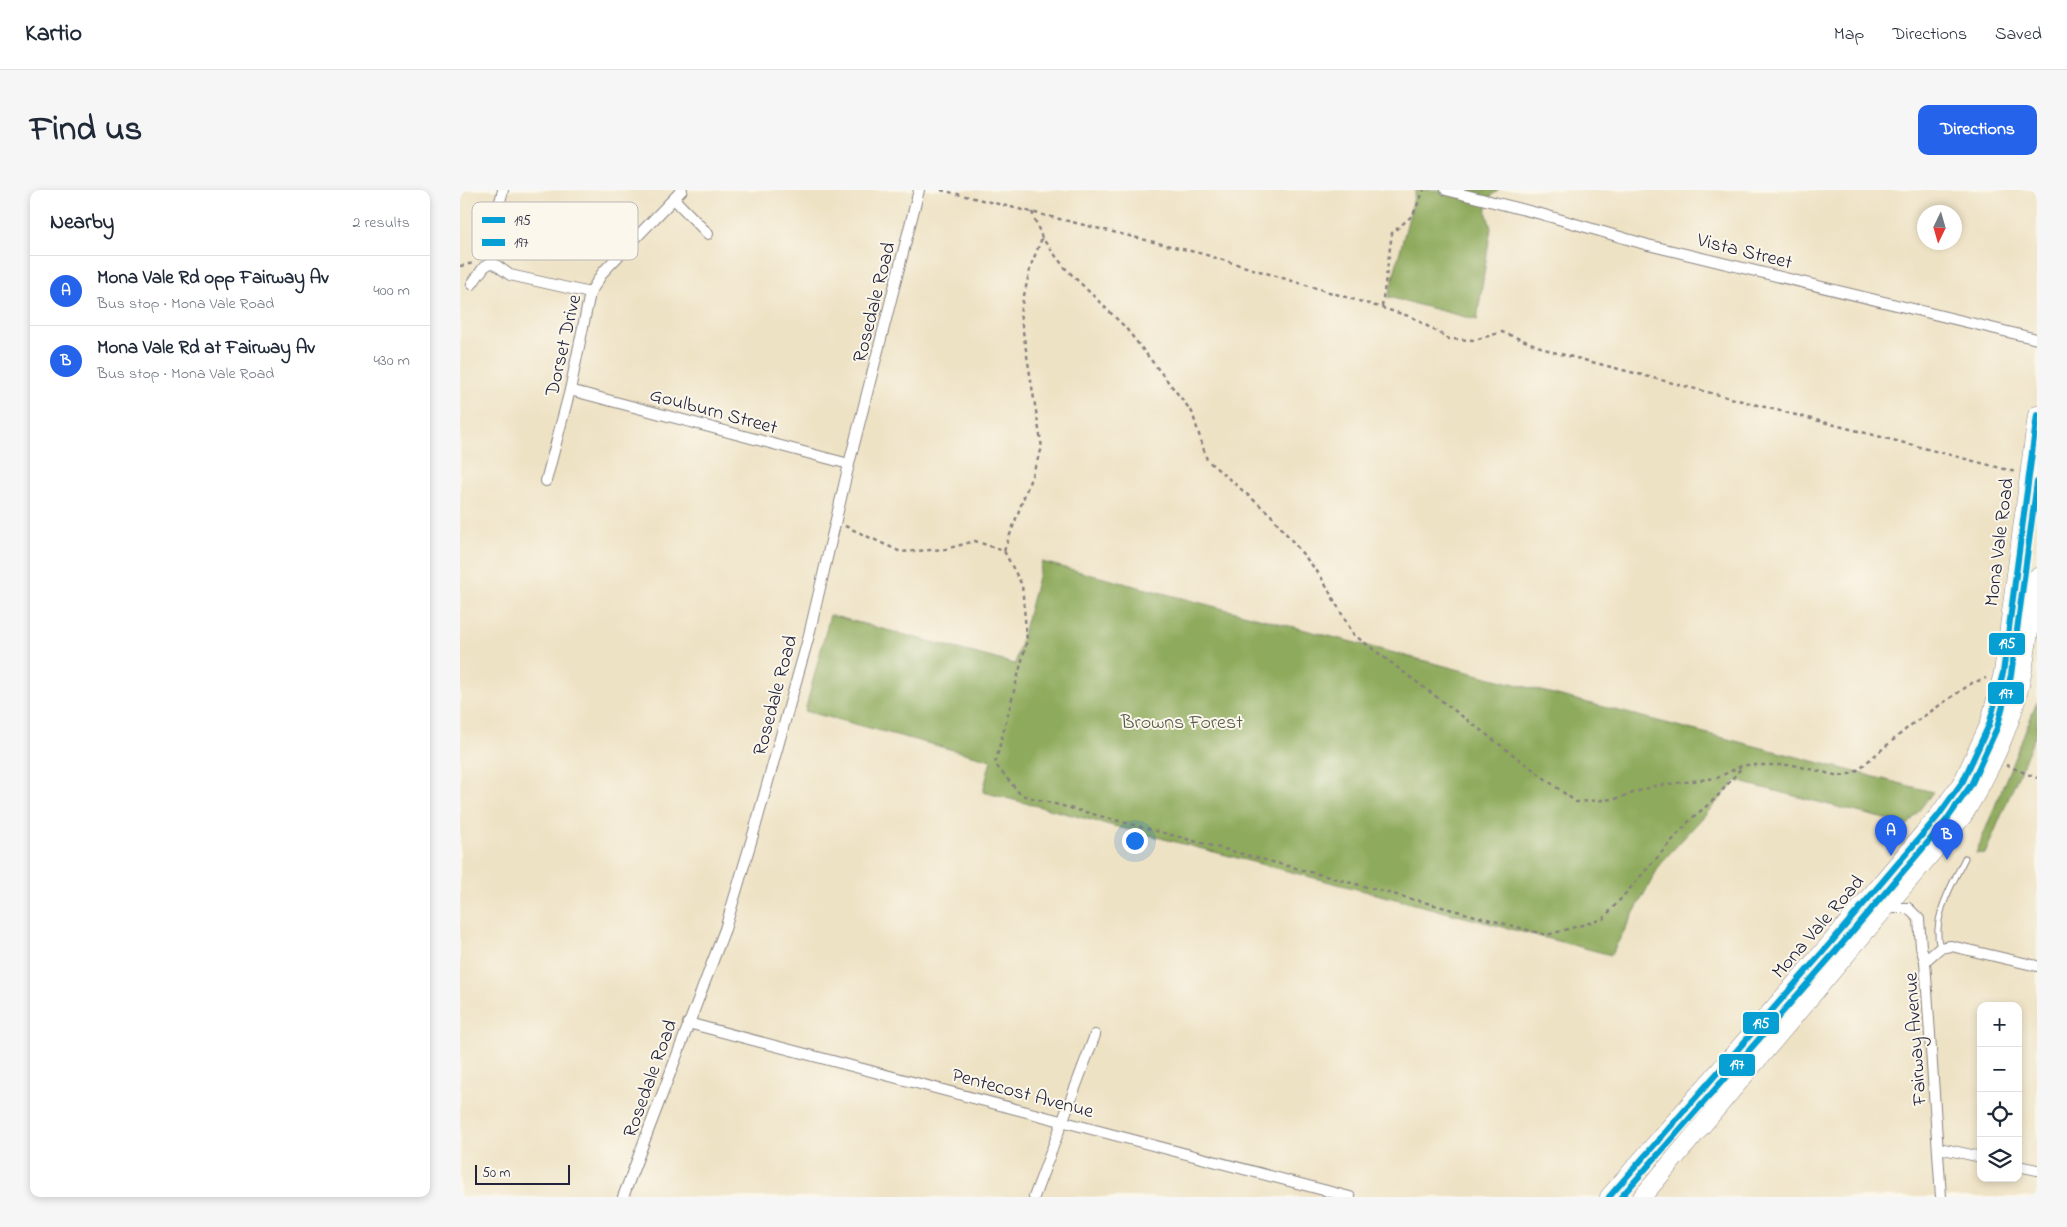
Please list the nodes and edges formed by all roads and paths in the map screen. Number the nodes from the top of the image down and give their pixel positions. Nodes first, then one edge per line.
1 (682, 190) edge
2 (920, 190) edge
3 (941, 190) edge
4 (1424, 190) edge
5 (1446, 190) edge
6 (675, 200) junction
7 (1032, 212) junction
8 (708, 234) dead end
9 (638, 238) edge
10 (1042, 238) junction
11 (616, 260) edge
12 (492, 262) joint
13 (472, 284) dead end
14 (590, 294) junction
15 (1382, 307) junction
16 (2037, 338) edge
17 (570, 390) junction
18 (2037, 415) edge
19 (849, 464) junction
20 (2018, 472) dead end
21 (546, 480) dead end
22 (836, 522) junction
23 (1004, 551) junction
24 (2037, 577) edge
25 (1986, 678) dead end
26 (2005, 765) dead end
27 (1743, 766) junction
28 (2037, 778) edge
29 (1965, 858) dead end
30 (1884, 909) junction
31 (1940, 948) junction
32 (1925, 961) junction
33 (2037, 966) edge
34 (688, 1023) junction
35 (1095, 1035) dead end
36 (1064, 1120) junction
37 (1939, 1148) junction
38 (1977, 1156) edge
39 (2022, 1167) edge
40 (2037, 1170) edge
41 (623, 1197) edge
42 (1034, 1197) edge
43 (1350, 1197) edge
44 (1610, 1197) edge
45 (1642, 1197) edge
46 (1941, 1197) edge

1 - 6 street, Dorset Drive
2 - 19 street, Rosedale Road
3 - 7 path
4 - 15 path
5 - 16 street, Vista Street
6 - 8 street
6 - 9 street, Dorset Drive
7 - 10 path
7 - 15 path
10 - 23 path
10 - 27 path
11 - 14 street, Dorset Drive
12 - 13 street
12 - 14 street
14 - 17 street, Dorset Drive
15 - 20 path
17 - 19 street, Goulburn Street
17 - 21 street, Dorset Drive
18 - 44 highway, Mona Vale Road
19 - 22 street, Rosedale Road
22 - 23 path
22 - 34 street, Rosedale Road
23 - 27 path
24 - 30 highway, Mona Vale Road
25 - 27 path
26 - 28 path
29 - 31 lane
30 - 32 street, Fairway Avenue
30 - 45 highway, Mona Vale Road
31 - 32 street
31 - 33 street
32 - 37 street, Fairway Avenue
34 - 36 street, Pentecost Avenue
34 - 41 street, Rosedale Road
35 - 36 street
36 - 42 street
36 - 43 street, Pentecost Avenue
37 - 38 street
37 - 46 street, Fairway Avenue
39 - 40 street

